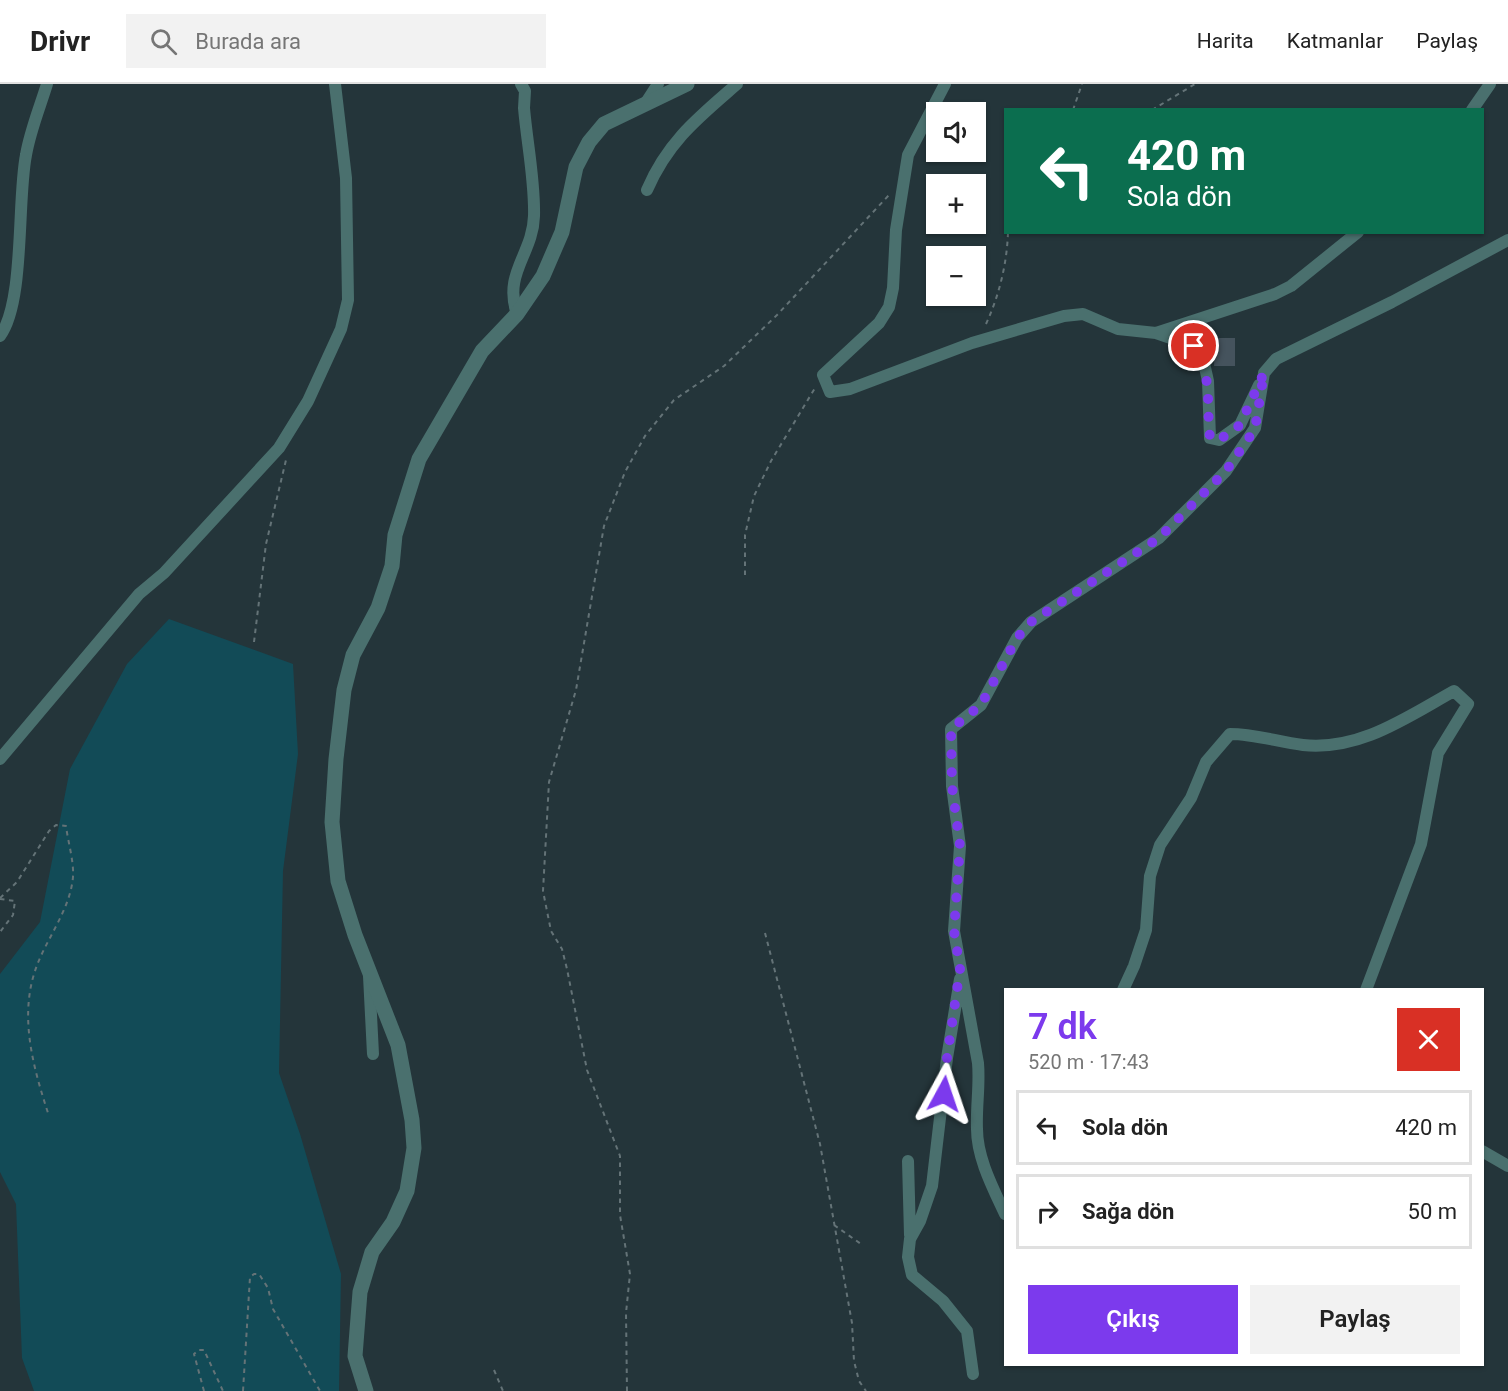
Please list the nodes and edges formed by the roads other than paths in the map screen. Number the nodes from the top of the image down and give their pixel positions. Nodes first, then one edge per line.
1 (47, 84) edge
2 (335, 84) edge
3 (521, 84) edge
4 (658, 84) edge
5 (687, 84) edge
6 (737, 84) edge
7 (945, 84) edge
8 (1490, 84) edge
9 (647, 101) junction
10 (1473, 108) edge
11 (647, 190) dead end
12 (1356, 234) edge
13 (1508, 240) edge
14 (517, 314) junction
15 (1156, 333) junction
16 (0, 336) edge
17 (1264, 373) junction
18 (0, 759) edge
19 (370, 969) junction
20 (960, 969) junction
21 (1124, 988) edge
22 (1367, 988) edge
23 (373, 1054) dead end
24 (1484, 1152) edge
25 (908, 1161) dead end
26 (1508, 1166) edge
27 (1004, 1212) edge
28 (910, 1239) junction
29 (973, 1374) dead end
30 (366, 1391) edge

1 - 16 street
2 - 18 street
3 - 14 street
4 - 9 street
5 - 9 street
6 - 11 street
7 - 15 street
8 - 10 street
9 - 14 street
12 - 15 street
13 - 17 street
14 - 19 street
15 - 17 street
17 - 20 street
19 - 23 street
19 - 30 street
20 - 27 street
20 - 28 street
21 - 22 street
24 - 26 street
25 - 28 street
28 - 29 street

